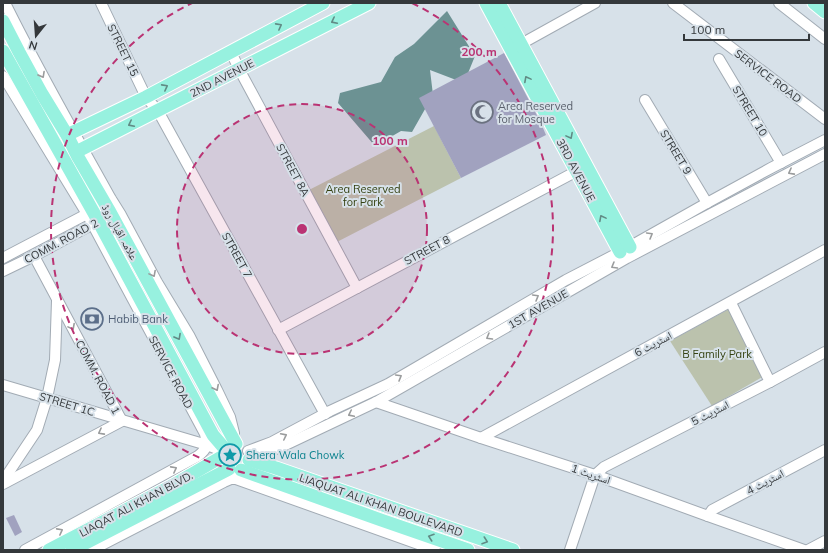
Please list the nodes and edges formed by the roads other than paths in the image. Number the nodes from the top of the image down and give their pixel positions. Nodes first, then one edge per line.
1 (5, 3) edge
2 (101, 3) edge
3 (323, 3) edge
4 (369, 3) edge
5 (486, 3) edge
6 (499, 3) edge
7 (594, 3) edge
8 (673, 3) edge
9 (779, 3) edge
10 (814, 3) edge
11 (825, 12) edge
12 (3, 21) edge
13 (825, 38) edge
14 (521, 44) junction
15 (3, 51) edge
16 (230, 52) junction
17 (719, 59) dead end
18 (239, 70) junction
19 (3, 76) edge
20 (146, 97) junction
21 (645, 100) dead end
22 (158, 111) junction
23 (825, 119) edge
24 (70, 134) junction
25 (825, 140) edge
26 (79, 150) junction
27 (825, 154) edge
28 (781, 163) junction
29 (577, 172) junction
30 (707, 203) junction
31 (111, 207) junction
32 (92, 218) junction
33 (625, 250) junction
34 (825, 250) edge
35 (34, 256) junction
36 (3, 258) edge
37 (3, 271) edge
38 (357, 288) junction
39 (57, 301) junction
40 (731, 302) junction
41 (278, 330) junction
42 (825, 352) edge
43 (770, 382) junction
44 (3, 385) edge
45 (47, 398) junction
46 (376, 402) junction
47 (325, 414) junction
48 (122, 421) junction
49 (481, 438) junction
50 (207, 445) junction
51 (227, 450) junction
52 (825, 450) edge
53 (241, 465) junction
54 (595, 474) junction
55 (3, 481) edge
56 (3, 484) edge
57 (708, 516) junction
58 (825, 541) edge
59 (25, 550) edge
60 (49, 550) edge
61 (72, 550) edge
62 (92, 550) edge
63 (436, 550) edge
64 (468, 550) edge
65 (513, 550) edge
66 (570, 550) edge
67 (804, 550) edge
68 (808, 550) edge

1 -> 24 street
2 - 20 street, STREET 15
16 -> 3 main road, 2ND AVENUE
4 -> 18 main road, 2ND AVENUE
29 -> 5 main road, 3RD AVENUE
6 - 14 main road, 3RD AVENUE
7 - 14 street
8 - 23 street, SERVICE ROAD
9 - 13 street
10 - 11 main road
12 - 24 main road, علامہ اقبال روڈ
14 -> 33 main road, 3RD AVENUE
15 - 32 main road
16 - 18 street, STREET 8A
20 -> 16 main road, 2ND AVENUE
17 - 28 street, STREET 10
18 - 22 main road, 2ND AVENUE
18 - 38 street, STREET 8A
19 - 32 street, SERVICE ROAD
20 - 22 street, STREET 7
20 - 24 main road, 2ND AVENUE
21 - 30 street, STREET 9
22 -> 26 main road, 2ND AVENUE
22 - 41 street, STREET 7
24 - 26 main road, علامہ اقبال روڈ
25 - 28 street
26 - 31 main road, علامہ اقبال روڈ
27 -> 46 street, 1ST AVENUE
28 - 30 street
33 -> 29 main road, 3RD AVENUE
29 - 38 street, STREET 8
33 -> 30 street
31 - 32 street, COMM. ROAD 2
31 -> 51 main road, علامہ اقبال روڈ
32 - 35 street, COMM. ROAD 2
32 - 36 street, COMM. ROAD 2
32 - 50 street, SERVICE ROAD
32 - 51 main road
47 -> 33 street
34 - 40 street, اسٹریٹ 6
35 - 37 street, COMM. ROAD 2
35 - 39 street, COMM. ROAD 1
38 - 41 street, STREET 8
39 - 45 street
39 -> 48 street, COMM. ROAD 1
40 - 43 street
40 - 49 street, اسٹریٹ 6
41 - 47 street, STREET 7
42 - 43 street, اسٹریٹ 5
43 - 54 street, اسٹریٹ 5
44 - 45 street, STREET 1C
45 - 48 street, STREET 1C
45 - 55 street
46 - 49 street, اسٹریٹ 1
46 -> 53 street, 1ST AVENUE
53 -> 47 street
48 - 50 street, STREET 1C
48 -> 56 street, COMM. ROAD 1
49 - 54 street, اسٹریٹ 1
50 - 51 street, STREET 1C
59 -> 50 street
51 - 53 main road
51 - 53 main road
51 - 60 main road, LIAQAT ALI KHAN BLVD.
52 - 57 street, اسٹریٹ 4
53 - 61 main road, LIAQAT ALI KHAN BLVD.
53 - 62 street, LIAQAT ALI KHAN BLVD.
53 - 63 street
64 -> 53 main road, LIAQUAT ALI KHAN BOULEVARD
53 -> 65 main road, LIAQUAT ALI KHAN BOULEVARD
54 - 57 street, اسٹریٹ 1
54 - 66 street
57 - 67 street, اسٹریٹ 1
58 - 68 street

